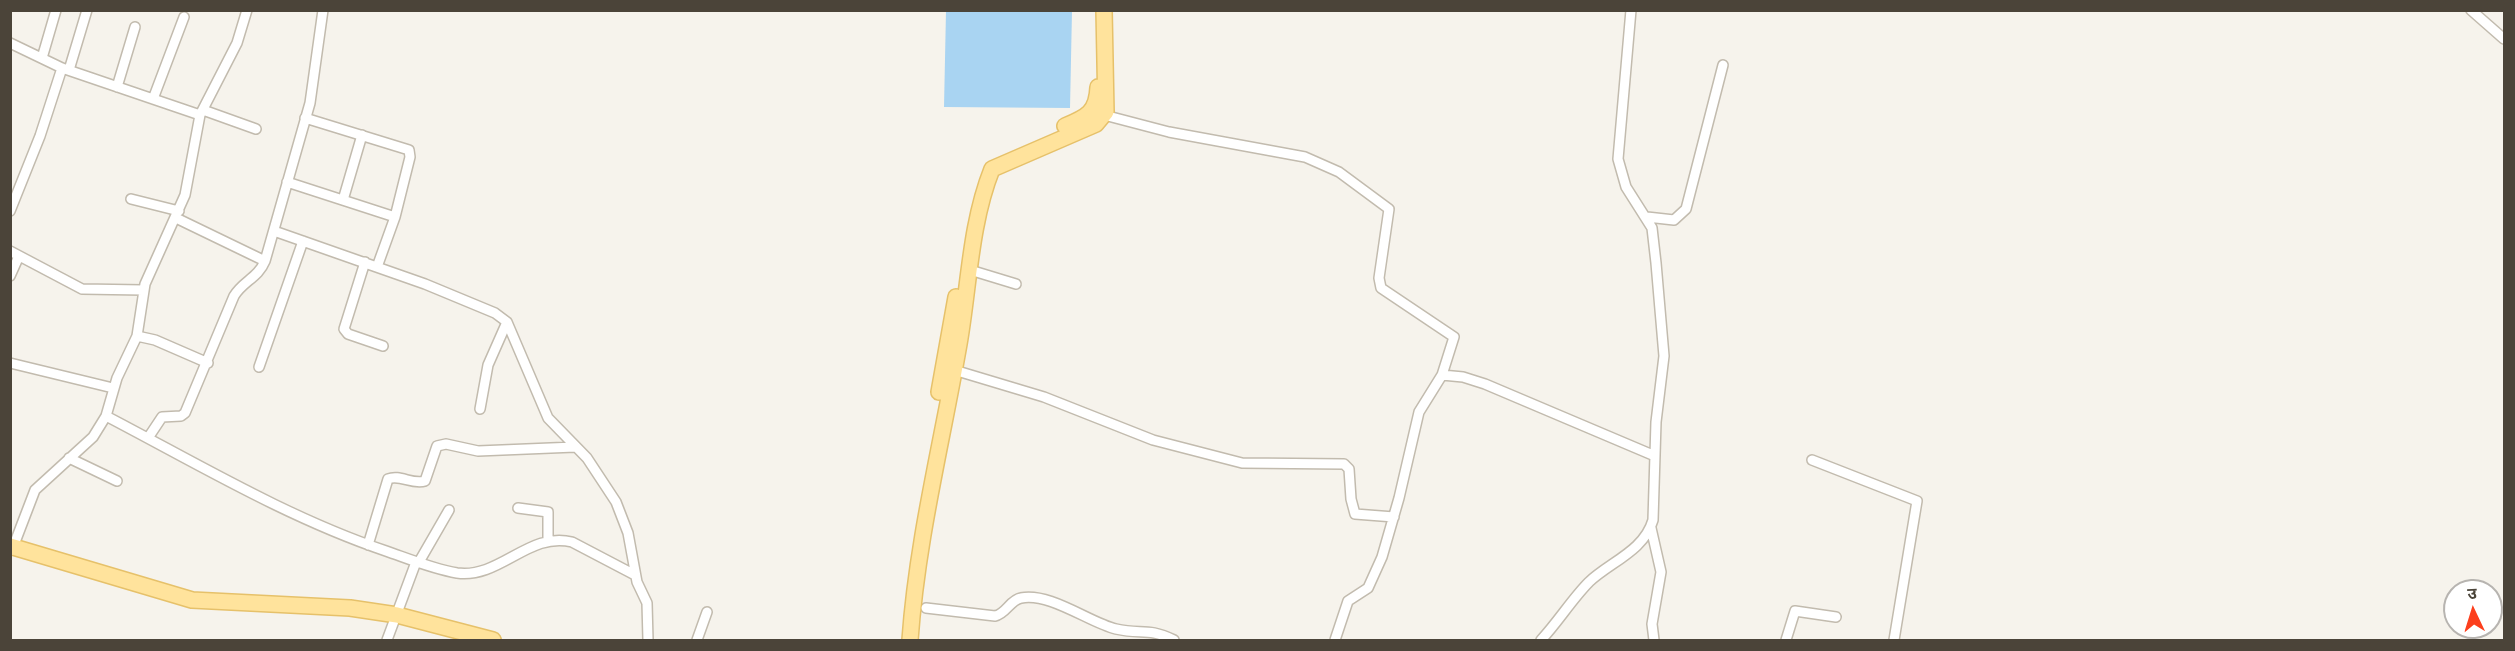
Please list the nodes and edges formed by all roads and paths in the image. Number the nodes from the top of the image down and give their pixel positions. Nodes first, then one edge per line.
1 (56, 10) edge
2 (87, 10) edge
3 (247, 10) edge
4 (323, 10) edge
5 (1098, 10) edge
6 (1104, 10) edge
7 (1631, 10) edge
8 (2470, 10) edge
9 (184, 17) dead end
10 (135, 27) dead end
11 (2505, 39) edge
12 (10, 43) edge
13 (42, 58) junction
14 (1723, 65) dead end
15 (66, 69) junction
16 (117, 87) junction
17 (153, 99) junction
18 (201, 113) junction
19 (1104, 115) junction
20 (305, 118) junction
21 (256, 129) dead end
22 (362, 135) junction
23 (10, 177) edge
24 (22, 179) junction
25 (287, 182) junction
26 (130, 199) dead end
27 (343, 200) junction
28 (10, 211) edge
29 (178, 214) junction
30 (395, 217) junction
31 (1647, 218) junction
32 (274, 231) junction
33 (303, 241) junction
34 (15, 253) edge
35 (265, 261) junction
36 (365, 262) junction
37 (377, 267) junction
38 (970, 270) junction
39 (10, 276) edge
40 (1016, 284) dead end
41 (143, 290) junction
42 (507, 322) junction
43 (137, 336) junction
44 (383, 346) dead end
45 (10, 363) edge
46 (208, 363) junction
47 (259, 367) dead end
48 (954, 370) junction
49 (1442, 375) junction
50 (114, 388) junction
51 (480, 409) dead end
52 (106, 416) junction
53 (148, 438) junction
54 (575, 447) junction
55 (1655, 456) junction
56 (69, 458) junction
57 (1812, 460) dead end
58 (117, 481) dead end
59 (518, 508) dead end
60 (449, 510) dead end
61 (1394, 517) junction
62 (1651, 528) junction
63 (548, 540) junction
64 (368, 545) junction
65 (11, 548) edge
66 (418, 562) junction
67 (635, 574) junction
68 (926, 608) dead end
69 (707, 612) dead end
70 (397, 615) junction
71 (1836, 617) dead end
72 (387, 640) edge
73 (494, 640) edge
74 (648, 640) edge
75 (697, 640) edge
76 (900, 640) edge
77 (910, 640) edge
78 (1174, 640) edge
79 (1335, 640) edge
80 (1541, 640) edge
81 (1654, 640) edge
82 (1786, 640) edge
83 (1894, 640) edge

1 - 13 street
2 - 15 street
3 - 18 street
4 - 20 street
5 - 76 main road
6 - 19 main road
7 - 31 street
8 - 11 street
9 - 17 street
10 - 16 street
12 - 13 street
13 - 15 street
14 - 31 street
15 - 16 street
15 - 24 street
16 - 17 street
17 - 18 street
18 - 21 street
18 - 29 street
19 - 38 main road
19 - 49 street
20 - 22 street
20 - 25 street
22 - 27 street
22 - 30 street
23 - 24 street
24 - 28 street
25 - 27 street
25 - 32 street
26 - 29 street
27 - 30 street
29 - 35 street
29 - 41 street
30 - 37 street
31 - 55 street
32 - 33 street
32 - 35 street
33 - 36 street
33 - 47 street
34 - 39 street
34 - 41 street
35 - 46 street
36 - 37 street
36 - 44 street
37 - 42 street
38 - 40 street
38 - 48 main road
41 - 43 street
42 - 51 street
42 - 54 street
43 - 46 street
43 - 50 street
45 - 50 street
46 - 53 street
48 - 61 street
48 - 77 main road
49 - 55 street
49 - 61 street
50 - 52 street
52 - 53 street
52 - 56 street
53 - 64 street
54 - 64 street
54 - 67 street
55 - 62 street
56 - 58 street
56 - 65 street
57 - 83 street
59 - 63 street
60 - 66 street
61 - 79 street
62 - 80 street
62 - 81 street
63 - 66 street
63 - 67 street
64 - 66 street
65 - 70 main road
66 - 70 street
67 - 74 street
68 - 78 street
69 - 75 street
70 - 72 street
70 - 73 main road
71 - 82 street

